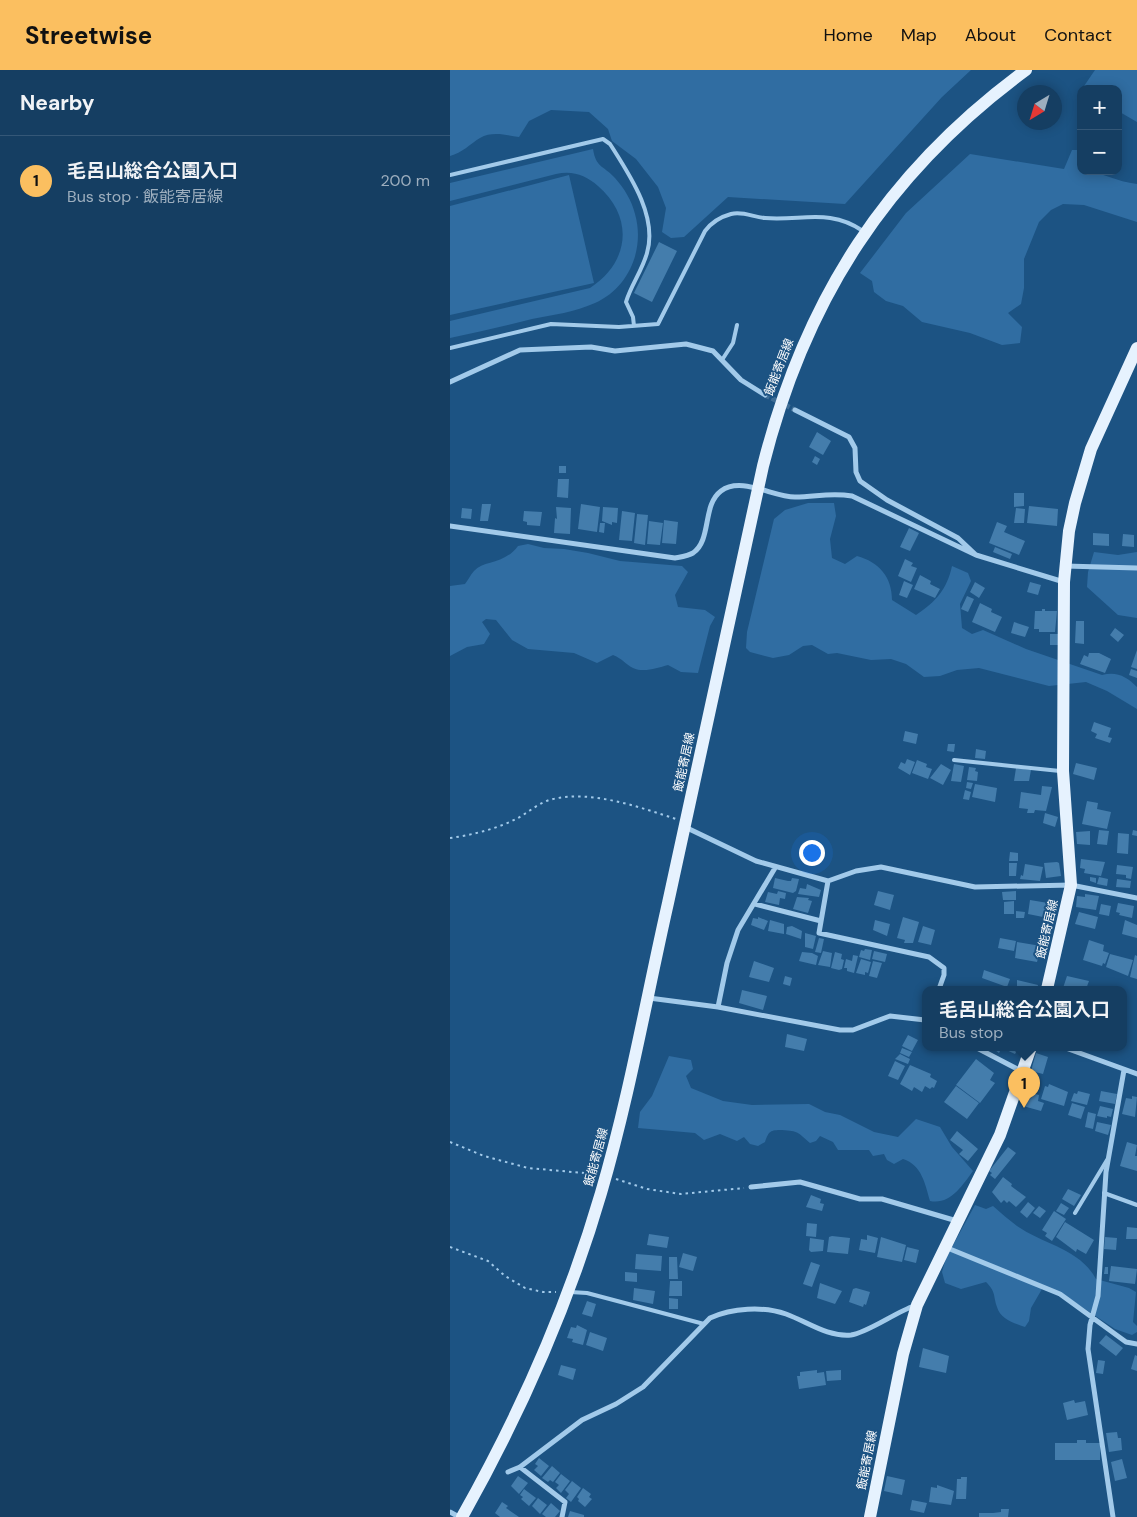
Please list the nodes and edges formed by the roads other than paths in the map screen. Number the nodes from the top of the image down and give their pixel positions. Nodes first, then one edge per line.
1 (1026, 70) edge
2 (450, 175) edge
3 (865, 233) junction
4 (737, 325) dead end
5 (634, 326) junction
6 (450, 348) edge
7 (1137, 348) edge
8 (722, 360) junction
9 (450, 382) edge
10 (765, 395) tunnel mouth
11 (795, 410) tunnel mouth
12 (758, 489) junction
13 (450, 526) edge
14 (976, 555) junction
15 (1065, 566) junction
16 (1137, 568) edge
17 (1064, 582) junction
18 (954, 760) dead end
19 (1063, 771) junction
20 (685, 824) junction
21 (775, 868) junction
22 (828, 881) junction
23 (1071, 884) junction
24 (1137, 898) edge
25 (755, 904) junction
26 (821, 921) junction
27 (940, 986) edge
28 (1048, 986) edge
29 (647, 998) junction
30 (718, 1007) junction
31 (922, 1020) edge
32 (983, 1051) edge
33 (1030, 1051) edge
34 (1074, 1051) edge
35 (1124, 1070) junction
36 (1023, 1072) junction
37 (1137, 1074) edge
38 (1109, 1158) junction
39 (751, 1187) road end
40 (1104, 1193) junction
41 (1137, 1205) edge
42 (1075, 1213) dead end
43 (958, 1221) junction
44 (944, 1247) junction
45 (568, 1292) junction
46 (917, 1305) junction
47 (1091, 1318) junction
48 (704, 1324) junction
49 (1137, 1344) edge
50 (520, 1466) junction
51 (508, 1472) dead end
52 (450, 1512) edge
53 (460, 1517) edge
54 (562, 1517) edge
55 (870, 1517) edge
56 (1113, 1517) edge

1 - 3 main road, 飯能寄居線
2 - 5 lane
3 - 5 lane
3 - 12 main road, 飯能寄居線
4 - 8 lane
5 - 6 lane
7 - 15 main road, 飯能寄居線
8 - 9 street
8 - 10 street
11 - 14 street
12 - 13 street
12 - 14 street
12 - 20 main road, 飯能寄居線
14 - 17 street
15 - 16 street
15 - 17 main road, 飯能寄居線
17 - 19 main road, 飯能寄居線
18 - 19 lane
19 - 23 main road, 飯能寄居線
20 - 21 street
20 - 29 main road, 飯能寄居線
21 - 22 street
21 - 25 street
22 - 23 street
22 - 26 street
23 - 24 street
23 - 28 main road, 飯能寄居線
25 - 26 street
25 - 30 street
26 - 27 street
29 - 30 street
29 - 45 main road, 飯能寄居線
30 - 31 street
32 - 36 street
33 - 36 main road, 飯能寄居線
34 - 35 street
35 - 37 street
35 - 38 street
36 - 43 main road, 飯能寄居線
38 - 40 street
38 - 42 lane
39 - 43 street
40 - 41 lane
40 - 47 street
43 - 44 main road, 飯能寄居線
44 - 46 main road, 飯能寄居線
44 - 47 street
45 - 48 lane
45 - 53 main road, 飯能寄居線
46 - 48 street
46 - 55 main road, 飯能寄居線
47 - 49 street
47 - 56 street
48 - 50 street
50 - 51 street
50 - 54 street
52 - 53 street

